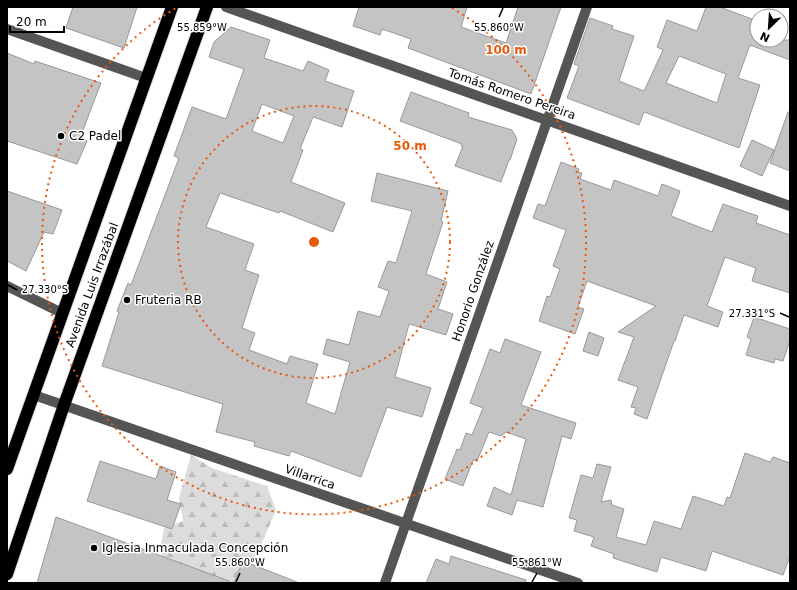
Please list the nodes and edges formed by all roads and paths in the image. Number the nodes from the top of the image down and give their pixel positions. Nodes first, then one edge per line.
1 (172, 7) edge
2 (207, 7) edge
3 (226, 7) edge
4 (587, 7) edge
5 (7, 29) edge
6 (146, 78) junction
7 (547, 120) junction
8 (790, 206) edge
9 (7, 286) edge
10 (62, 314) junction
11 (34, 395) junction
12 (64, 405) junction
13 (7, 469) edge
14 (406, 523) junction
15 (7, 574) edge
16 (385, 583) edge
17 (578, 583) edge

1 - 6 highway
2 - 12 highway, Avenida Luis Irrazábal
3 - 7 street, Tomás Romero Pereira
4 - 7 street, Honorio González
5 - 6 street
6 - 10 highway
7 - 8 street, Tomás Romero Pereira
7 - 14 street, Honorio González
9 - 10 street
10 - 11 highway
11 - 12 street, Villarrica
11 - 13 highway
12 - 14 street, Villarrica
12 - 15 highway, Avenida Luis Irrazábal
14 - 16 street, Honorio González
14 - 17 street, Villarrica

